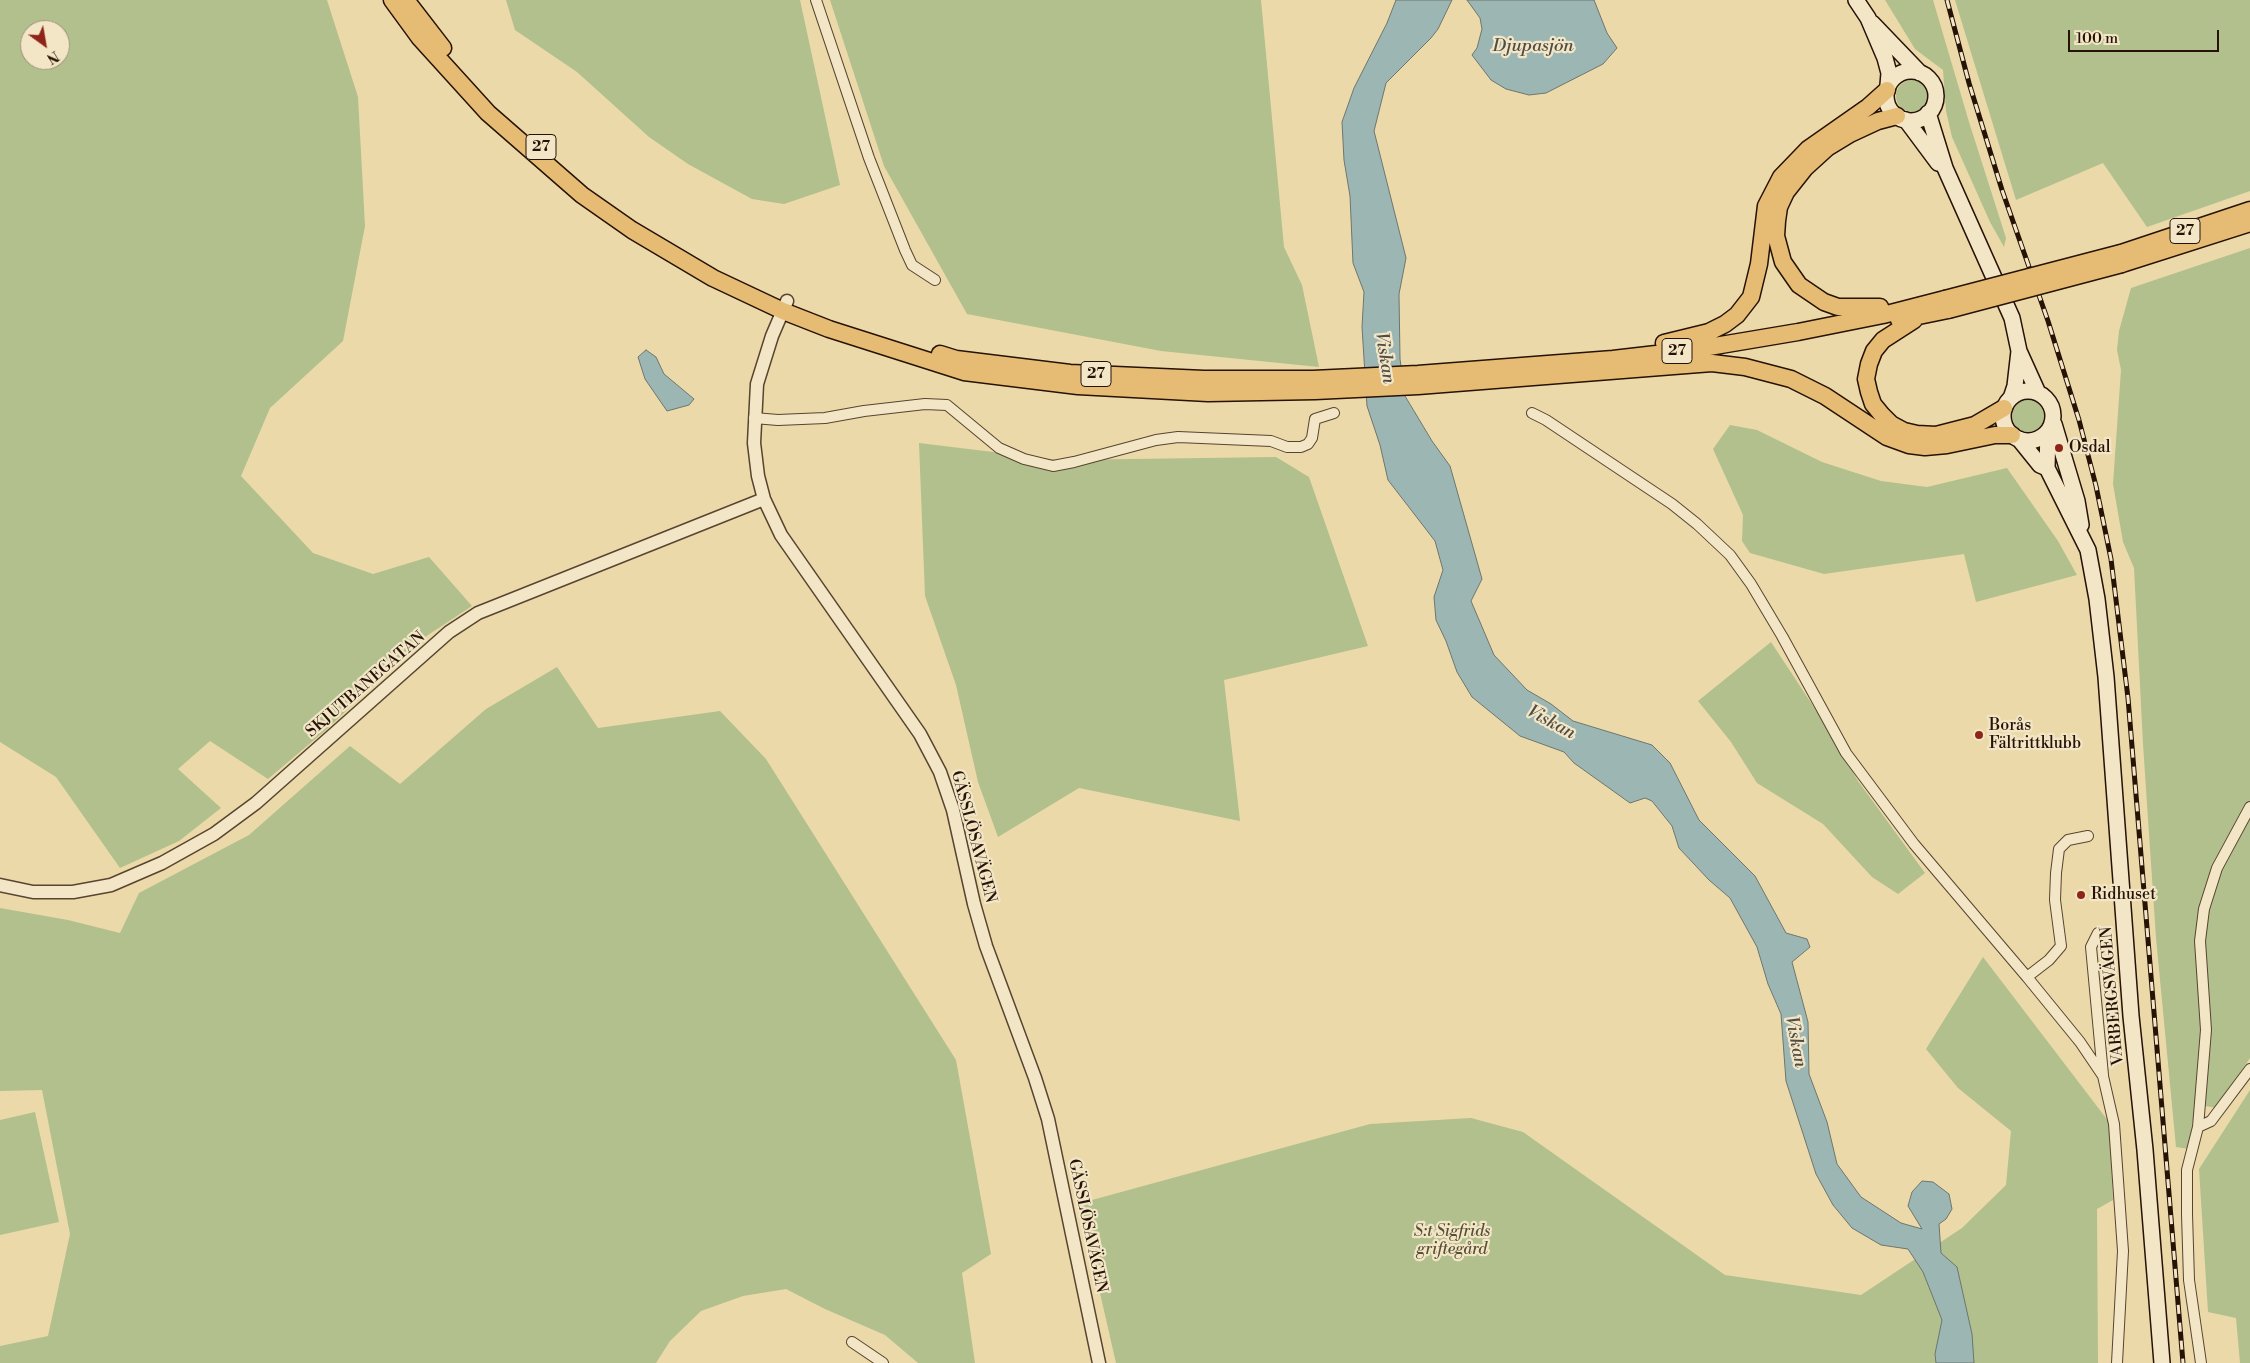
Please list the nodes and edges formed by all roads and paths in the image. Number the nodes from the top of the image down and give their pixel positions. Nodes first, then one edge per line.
1 (392, 0) edge
2 (406, 0) edge
3 (816, 0) edge
4 (1856, 0) edge
5 (1868, 18) junction
6 (1920, 73) junction
7 (1888, 88) junction
8 (1928, 113) junction
9 (1902, 118) junction
10 (1946, 168) junction
11 (2250, 210) edge
12 (2250, 223) edge
13 (2121, 258) junction
14 (935, 280) dead end
15 (1941, 304) junction
16 (785, 306) junction
17 (1919, 317) junction
18 (2019, 351) junction
19 (1614, 364) junction
20 (2038, 393) junction
21 (2008, 403) junction
22 (1334, 413) dead end
23 (1532, 413) dead end
24 (754, 418) junction
25 (2050, 425) junction
26 (2016, 437) junction
27 (2048, 462) junction
28 (764, 500) junction
29 (2081, 534) junction
30 (2250, 806) edge
31 (2088, 836) dead end
32 (0, 885) edge
33 (2098, 933) dead end
34 (2027, 977) junction
35 (2250, 1068) edge
36 (2103, 1076) junction
37 (2198, 1126) junction
38 (852, 1342) dead end
39 (883, 1363) edge
40 (1098, 1363) edge
41 (2117, 1363) edge
42 (2162, 1363) edge
43 (2201, 1363) edge

1 - 16 main road, 27
2 - 16 main road, 27
3 - 14 street
4 - 5 main road
5 - 6 main road
5 - 7 main road
6 - 7 main road
6 - 8 main road
7 - 9 main road
7 - 19 main road
8 - 9 main road
8 - 10 main road
9 - 10 main road
9 - 15 main road
10 - 18 main road
11 - 13 main road, 27
12 - 13 main road, 27
13 - 15 main road, 27, bridge
15 - 17 main road, 27
15 - 19 main road, 27
16 - 19 main road, 27
16 - 24 street, GÄSSLÖSAVÄGEN
17 - 19 main road, 27
17 - 21 main road
18 - 20 main road
18 - 21 main road
19 - 26 main road
20 - 21 main road
20 - 25 main road
21 - 26 main road
22 - 24 street
23 - 34 street
24 - 28 street, GÄSSLÖSAVÄGEN
25 - 26 main road
25 - 27 main road
25 - 29 main road
26 - 27 main road
27 - 29 main road, VARBERGSVÄGEN
28 - 32 street, SKJUTBANEGATAN
28 - 40 street, GÄSSLÖSAVÄGEN
29 - 42 main road, VARBERGSVÄGEN
30 - 37 street
31 - 34 street
33 - 36 street
34 - 36 street
35 - 37 street
36 - 41 street
37 - 43 street
38 - 39 street

